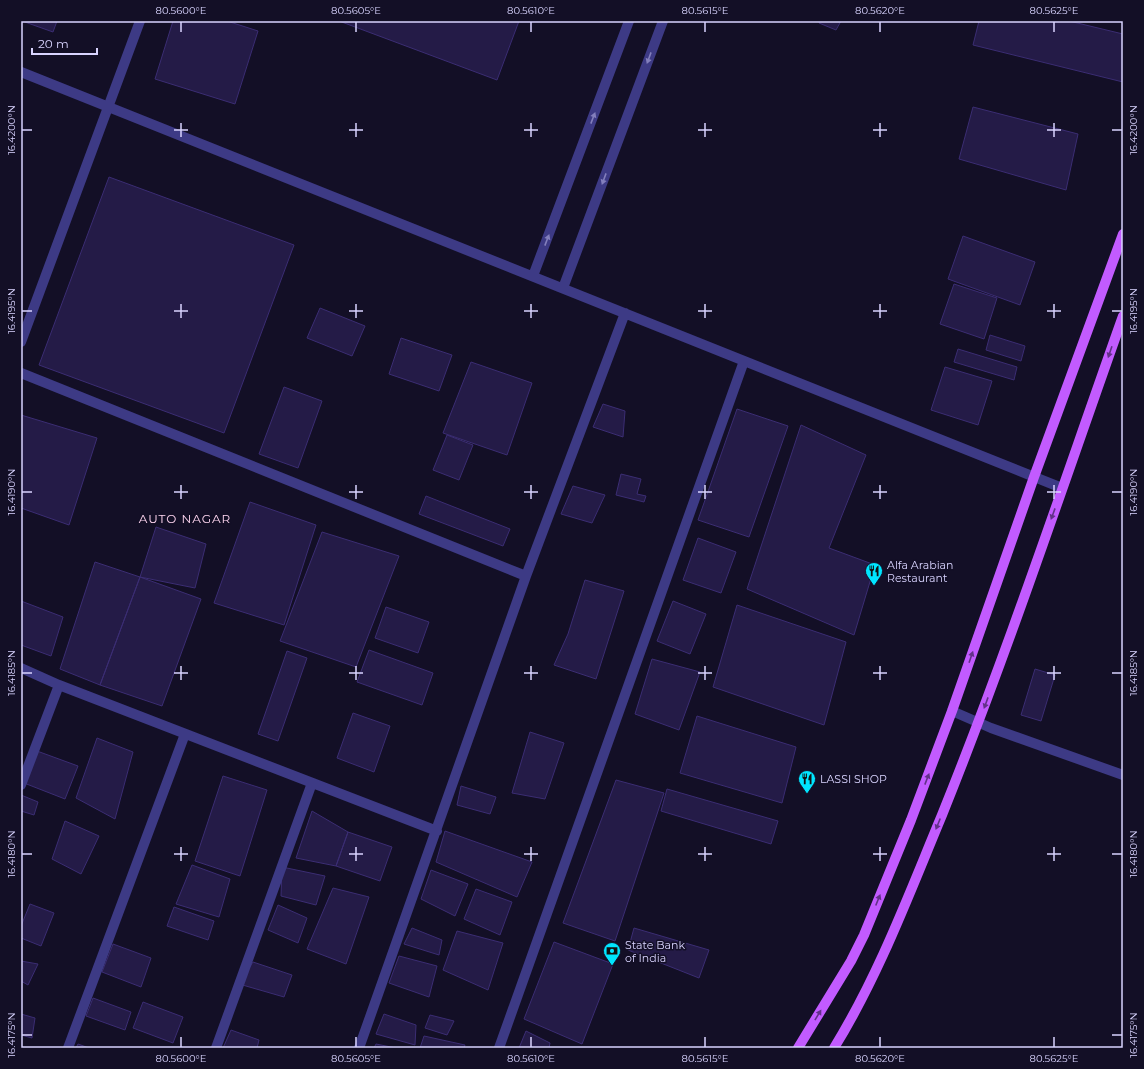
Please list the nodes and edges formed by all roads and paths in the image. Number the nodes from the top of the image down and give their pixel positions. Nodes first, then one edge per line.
1 (140, 21) edge
2 (629, 21) edge
3 (662, 21) edge
4 (21, 72) edge
5 (108, 106) junction
6 (1123, 234) edge
7 (533, 276) junction
8 (563, 288) junction
9 (624, 313) junction
10 (1123, 316) edge
11 (21, 342) edge
12 (744, 361) junction
13 (21, 373) edge
14 (1034, 477) junction
15 (1062, 488) junction
16 (526, 576) junction
17 (21, 668) edge
18 (59, 685) junction
19 (952, 711) junction
20 (979, 722) junction
21 (185, 734) junction
22 (1123, 775) edge
23 (312, 783) junction
24 (21, 785) edge
25 (437, 830) junction
26 (68, 1048) edge
27 (216, 1048) edge
28 (359, 1048) edge
29 (499, 1048) edge
30 (798, 1048) edge
31 (834, 1048) edge

1 - 5 street
7 -> 2 street
3 -> 8 street
4 - 5 street
5 - 7 street
5 - 11 street
6 - 14 main road
7 - 8 street
8 - 9 street
9 - 12 street
9 - 16 street
10 -> 15 main road
12 - 14 street
12 - 29 street
13 - 16 street
14 - 15 street
19 -> 14 main road
15 -> 20 main road
16 - 25 street
17 - 18 street
18 - 21 street
18 - 24 street
19 - 20 street
30 -> 19 main road
20 - 22 street
20 -> 31 main road
21 - 23 street
21 - 26 street
23 - 25 street
23 - 27 street
25 - 28 street

